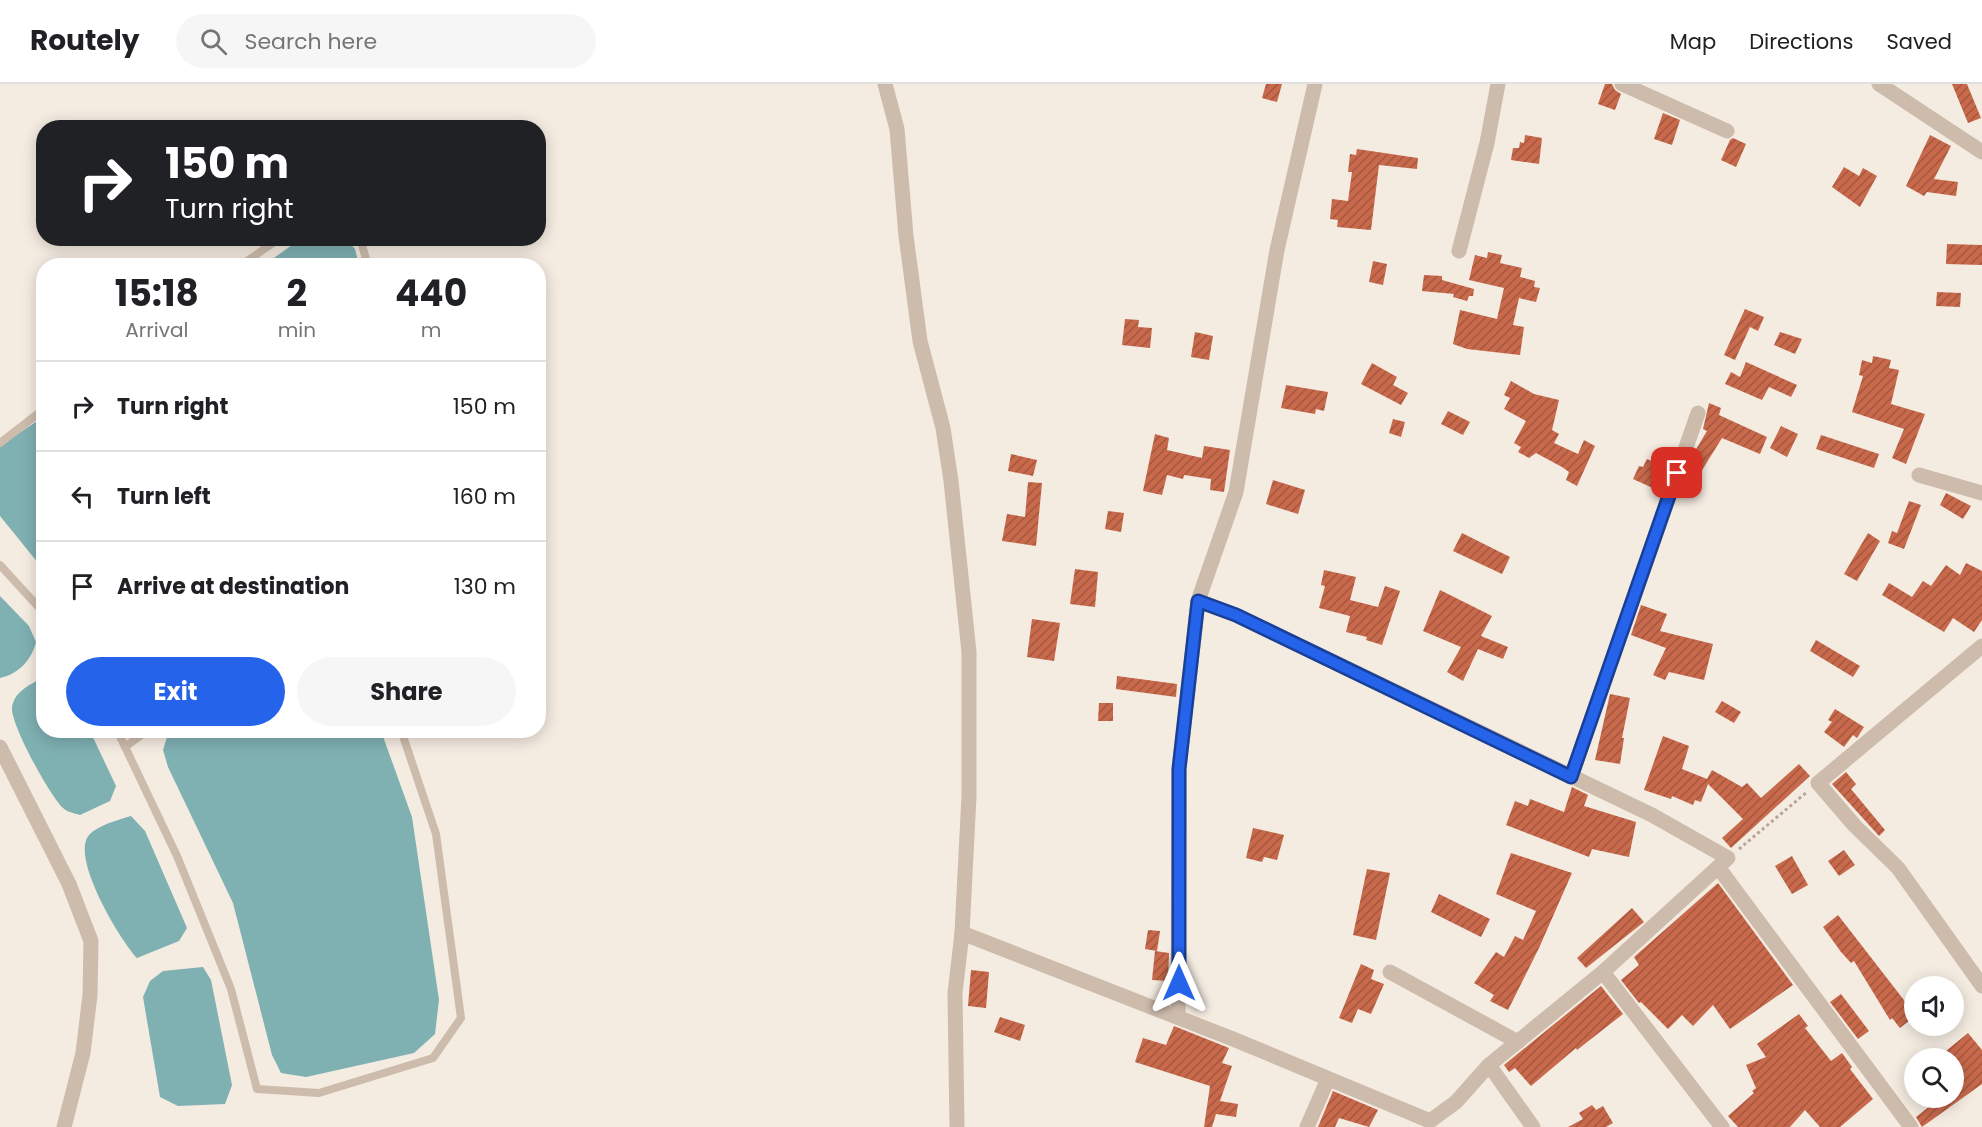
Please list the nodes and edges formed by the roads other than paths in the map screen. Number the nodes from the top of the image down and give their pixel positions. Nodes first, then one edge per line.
1 (885, 84) edge
2 (1315, 84) edge
3 (1498, 84) edge
4 (1622, 84) edge
5 (1879, 84) edge
6 (1727, 131) dead end
7 (1982, 152) edge
8 (269, 246) edge
9 (1459, 251) dead end
10 (251, 258) edge
11 (1698, 413) dead end
12 (36, 415) edge
13 (0, 443) edge
14 (1919, 475) dead end
15 (1982, 494) edge
16 (0, 565) edge
17 (1198, 601) junction
18 (36, 604) edge
19 (1982, 646) edge
20 (121, 738) edge
21 (137, 738) edge
22 (404, 738) edge
23 (0, 747) edge
24 (125, 747) junction
25 (1571, 777) junction
26 (1723, 862) junction
27 (962, 933) junction
28 (1390, 972) dead end
29 (1604, 972) junction
30 (1982, 986) edge
31 (1178, 1017) junction
32 (1518, 1041) junction
33 (1489, 1065) junction
34 (1328, 1079) junction
35 (1441, 1121) edge
36 (64, 1127) edge
37 (957, 1127) edge
38 (1307, 1127) edge
39 (1533, 1127) edge
40 (1722, 1127) edge
41 (1911, 1127) edge

1 - 27 street
2 - 17 street
3 - 9 street
4 - 6 street
5 - 7 street
8 - 10 lane
11 - 25 street
12 - 13 lane
14 - 15 street
16 - 18 lane
17 - 25 street
17 - 31 street
19 - 30 street
20 - 24 lane
21 - 24 lane
22 - 24 lane
23 - 36 street
25 - 26 street
26 - 29 street
26 - 41 street
27 - 31 street
27 - 37 street
28 - 32 street
29 - 32 street
29 - 40 street
31 - 34 street
32 - 33 street
33 - 35 street
33 - 39 street
34 - 35 street
34 - 38 street

